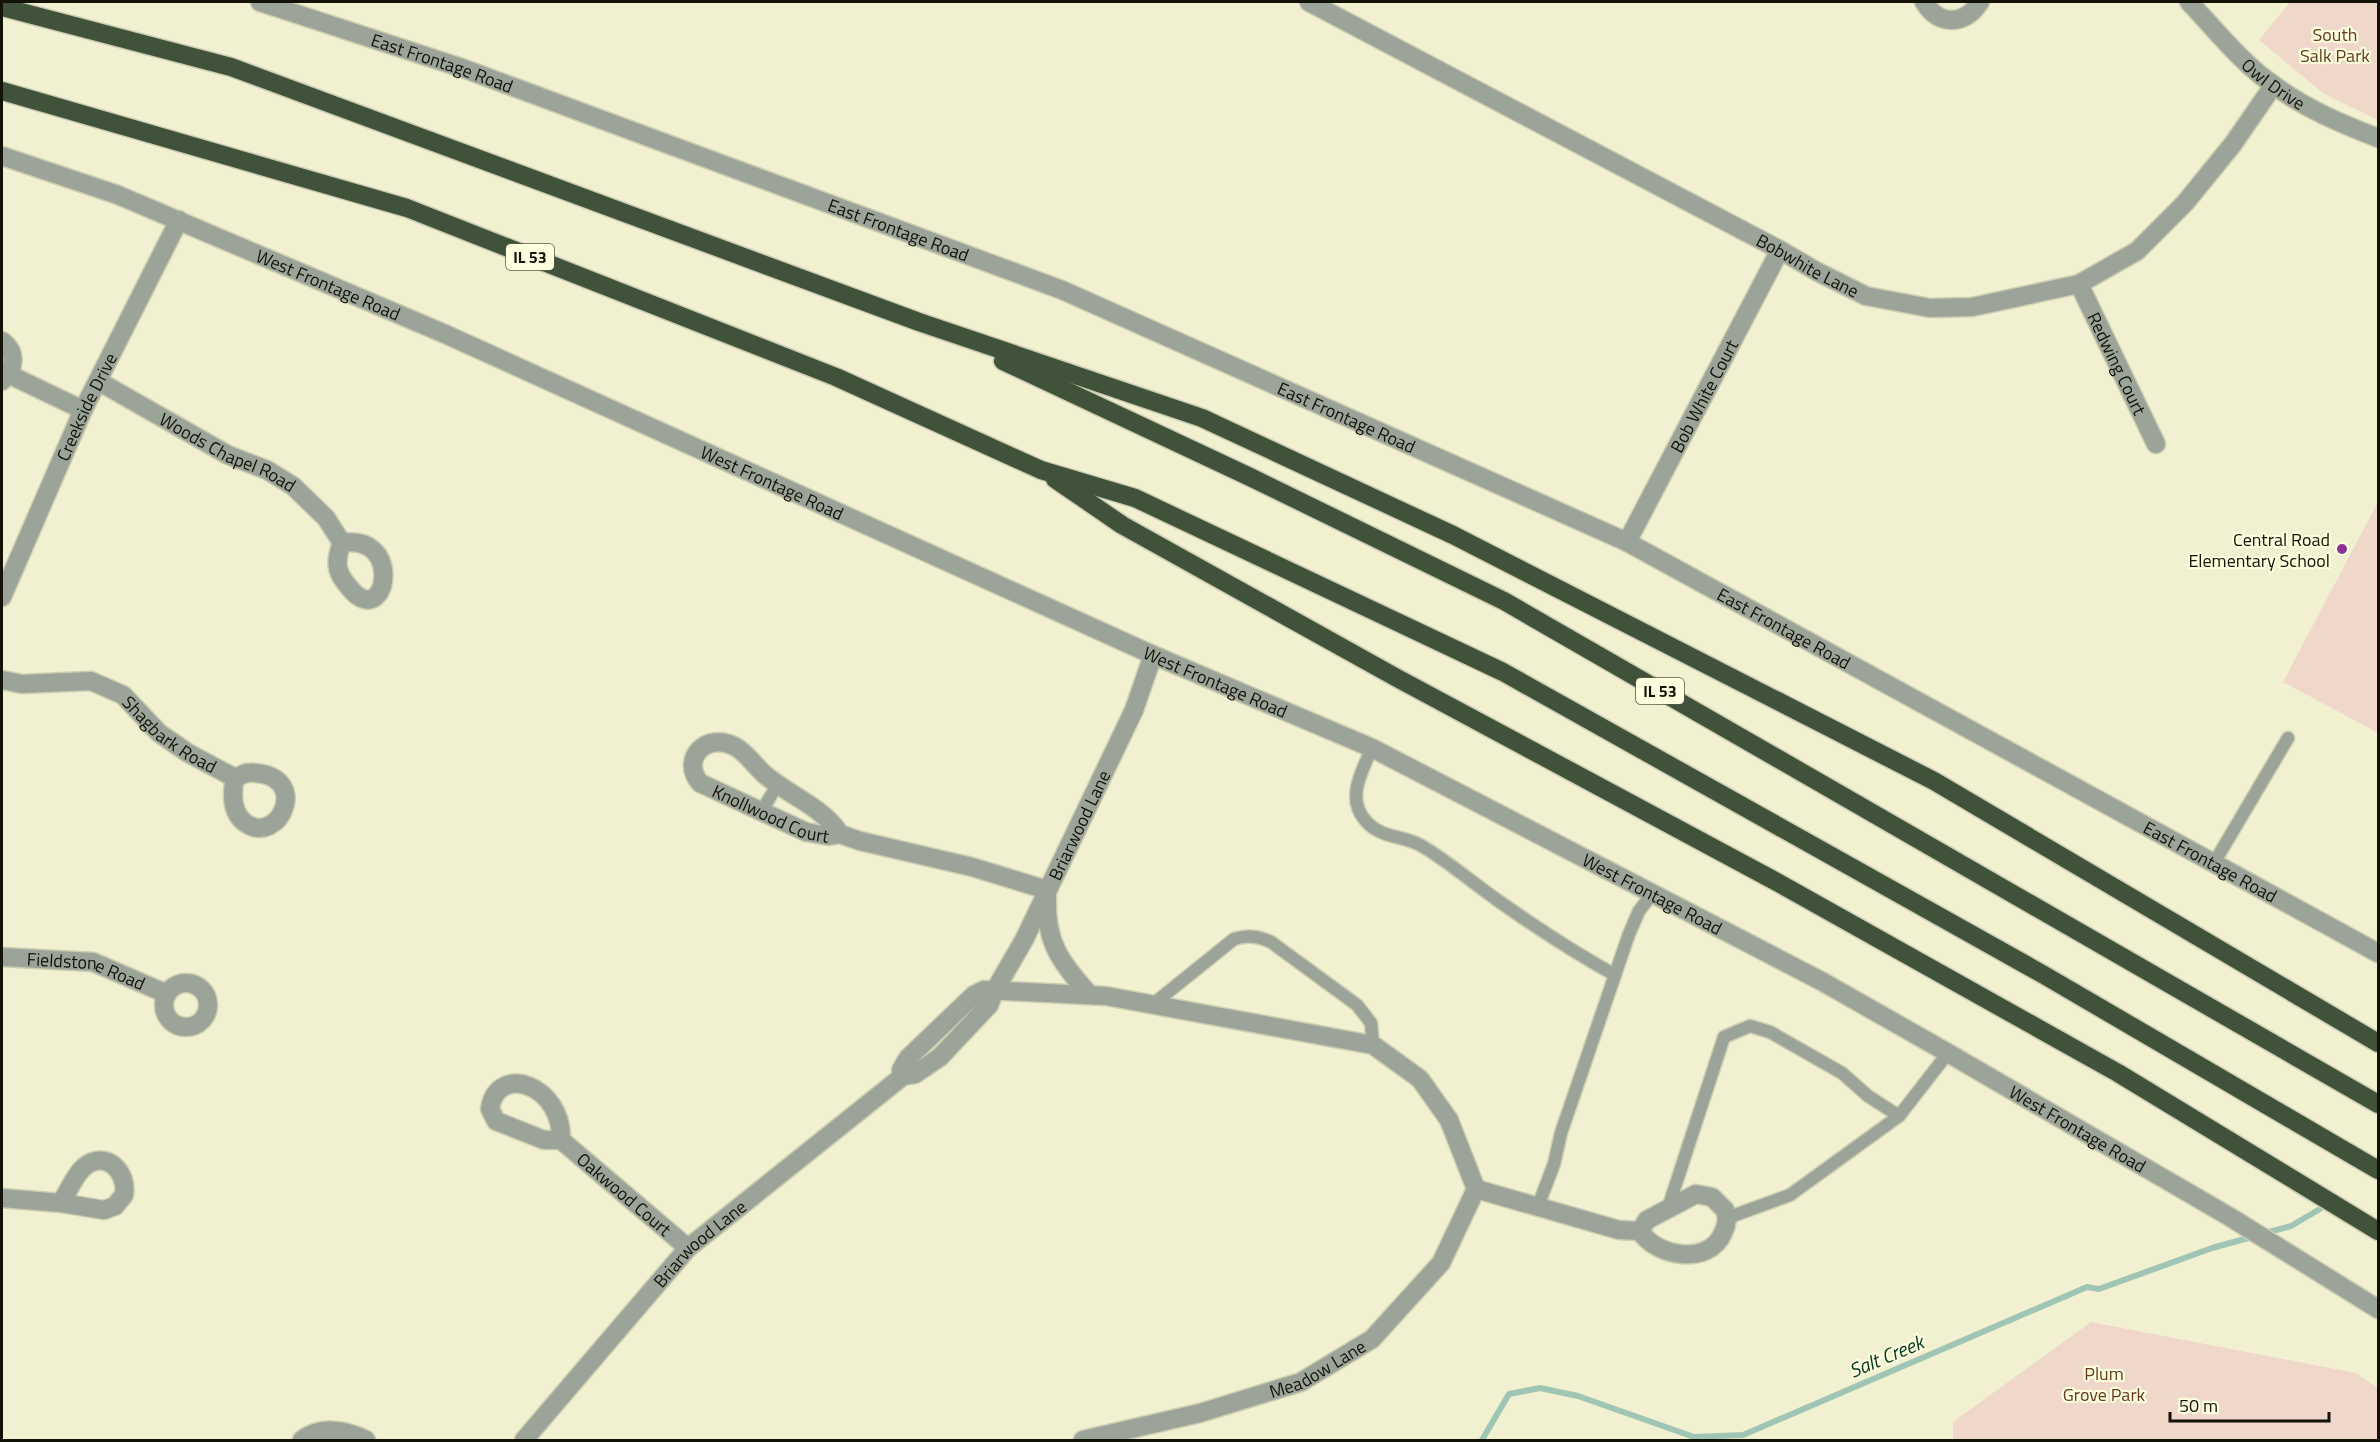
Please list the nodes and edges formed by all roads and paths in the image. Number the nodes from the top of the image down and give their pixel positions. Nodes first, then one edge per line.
1 (260, 2) edge
2 (1309, 2) edge
3 (1924, 2) edge
4 (1980, 2) edge
5 (2188, 2) edge
6 (2, 7) edge
7 (2273, 86) junction
8 (2, 91) edge
9 (2379, 138) edge
10 (2, 156) edge
11 (179, 220) junction
12 (1780, 250) junction
13 (2079, 284) junction
14 (919, 322) junction
15 (2, 341) edge
16 (5, 378) edge
17 (98, 381) junction
18 (83, 410) junction
19 (2156, 444) dead end
20 (1041, 470) junction
21 (1627, 542) junction
22 (342, 543) dead end
23 (2, 597) edge
24 (1153, 655) junction
25 (2, 680) edge
26 (2288, 738) dead end
27 (1372, 748) junction
28 (235, 778) dead end
29 (778, 784) junction
30 (762, 812) junction
31 (840, 834) junction
32 (2214, 863) junction
33 (1047, 890) junction
34 (1652, 894) junction
35 (2379, 953) edge
36 (2, 957) edge
37 (1615, 975) junction
38 (995, 990) junction
39 (166, 994) dead end
40 (1089, 994) junction
41 (1152, 1005) junction
42 (935, 1033) junction
43 (2379, 1043) edge
44 (1373, 1045) junction
45 (948, 1049) junction
46 (1948, 1053) junction
47 (903, 1076) junction
48 (2379, 1104) edge
49 (1899, 1116) junction
50 (561, 1140) dead end
51 (2379, 1170) edge
52 (1476, 1189) junction
53 (2, 1198) edge
54 (61, 1203) dead end
55 (1538, 1206) junction
56 (1668, 1208) junction
57 (1727, 1218) junction
58 (1640, 1231) junction
59 (2379, 1231) edge
60 (688, 1248) junction
61 (2379, 1309) edge
62 (302, 1440) edge
63 (366, 1440) edge
64 (524, 1440) edge
65 (1083, 1440) edge

1 - 21 street, East Frontage Road
2 - 12 street, Bobwhite Lane
3 - 4 street
5 - 7 street, Owl Drive
6 - 14 highway, IL 53
7 - 9 street, Owl Drive
7 - 13 street, Bobwhite Lane
8 - 20 highway, IL 53
10 - 11 street, West Frontage Road
11 - 17 street, Creekside Drive
11 - 24 street, West Frontage Road
12 - 13 street, Bobwhite Lane
12 - 21 street, Bob White Court
13 - 19 street, Redwing Court
14 - 43 highway, IL 53
14 - 48 highway, IL 53
15 - 16 street
16 - 18 street
17 - 18 street, Creekside Drive
17 - 22 street, Woods Chapel Road
18 - 23 street, Creekside Drive
20 - 51 highway, IL 53
20 - 59 highway, IL 53
21 - 32 street, East Frontage Road
24 - 27 street, West Frontage Road
24 - 33 street, Briarwood Lane
25 - 28 street, Shagbark Road
26 - 32 lane
27 - 34 street, West Frontage Road
27 - 37 lane
29 - 30 lane
29 - 30 street, Knollwood Court
29 - 31 street, Knollwood Court
30 - 31 street, Knollwood Court
31 - 33 street, Knollwood Court
32 - 35 street, East Frontage Road
33 - 38 street, Briarwood Lane
33 - 40 street
34 - 37 lane
34 - 46 street, West Frontage Road
36 - 39 street, Fieldstone Road
37 - 55 lane
38 - 40 street
38 - 42 street, Briarwood Lane
38 - 45 street, Briarwood Lane
40 - 41 street
41 - 44 street
41 - 44 lane
42 - 45 lane
42 - 47 street, Briarwood Lane
44 - 52 street
45 - 47 street, Briarwood Lane
46 - 49 lane
46 - 61 street, West Frontage Road
47 - 60 street, Briarwood Lane
49 - 56 lane
49 - 57 lane
50 - 60 street, Oakwood Court
52 - 55 street
52 - 65 street, Meadow Lane
53 - 54 street
55 - 58 street
56 - 57 street
56 - 58 street
57 - 58 street
60 - 64 street, Briarwood Lane
62 - 63 street

